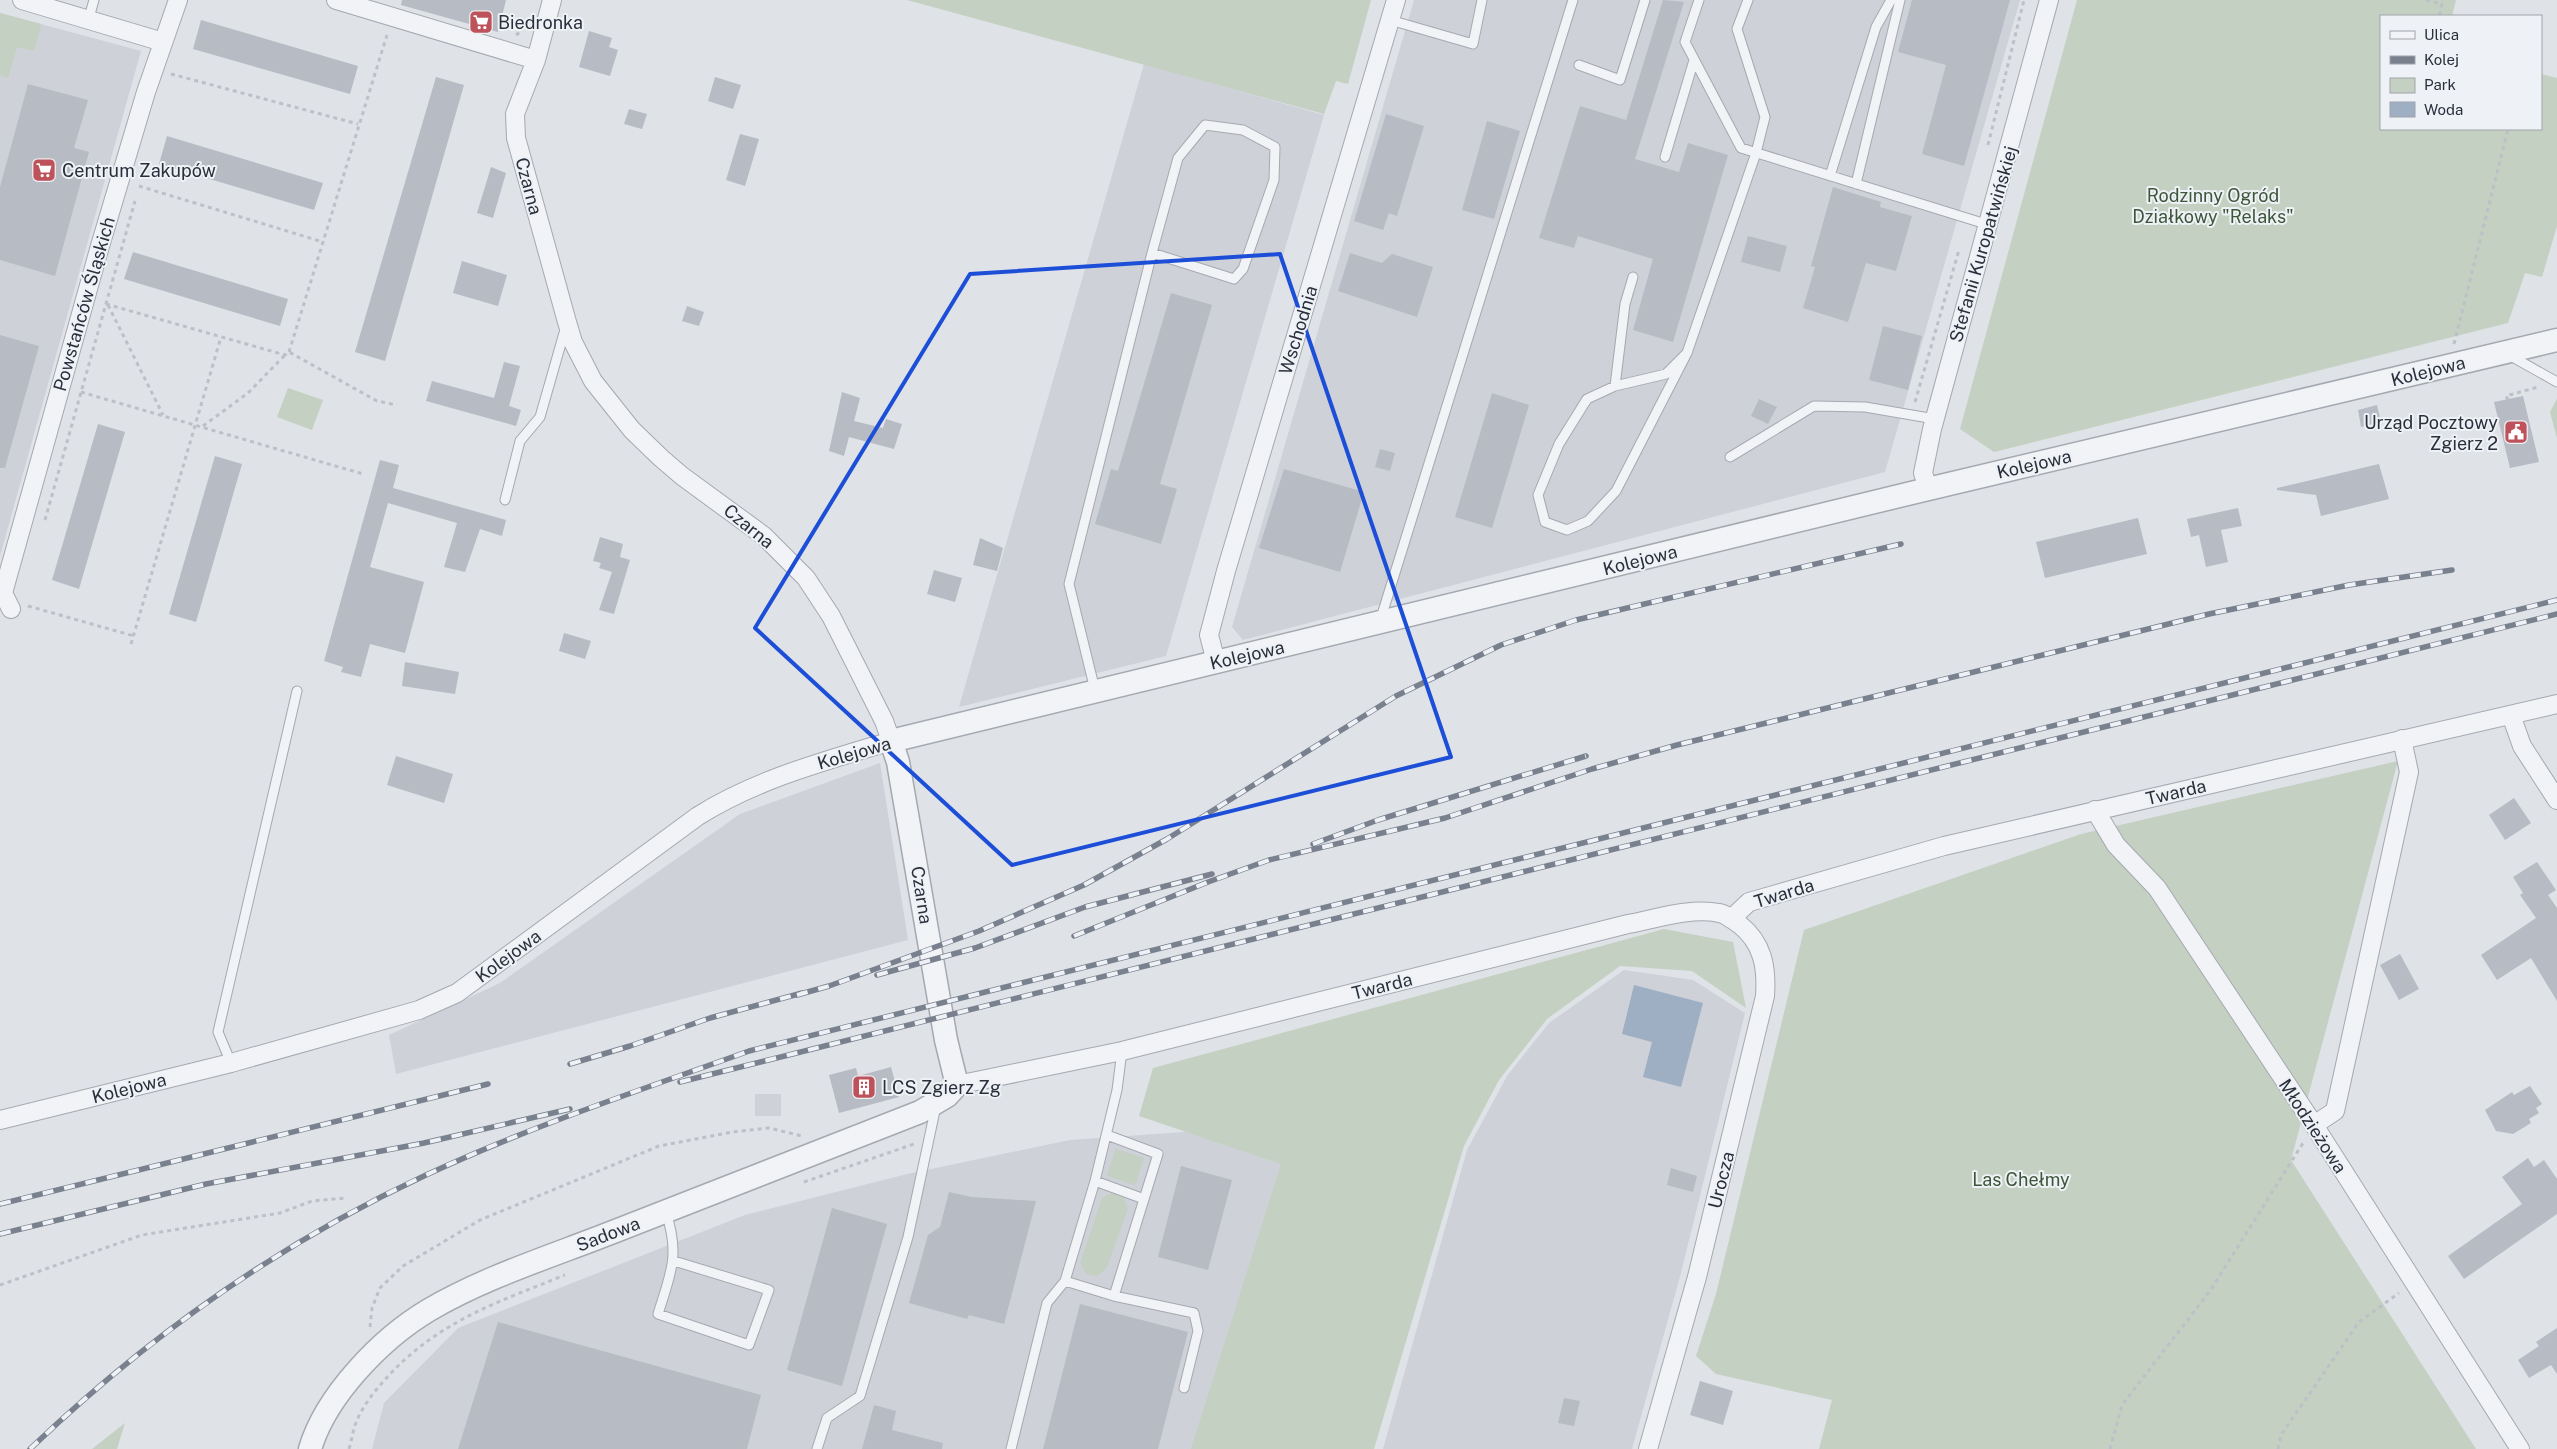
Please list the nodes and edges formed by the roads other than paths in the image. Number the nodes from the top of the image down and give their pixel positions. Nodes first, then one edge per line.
1 (22, 0) edge
2 (94, 0) edge
3 (178, 0) edge
4 (336, 0) edge
5 (552, 0) edge
6 (1396, 0) edge
7 (1482, 0) edge
8 (1573, 0) edge
9 (1645, 0) edge
10 (1699, 0) edge
11 (1748, 0) edge
12 (1891, 0) edge
13 (1900, 0) edge
14 (2049, 0) edge
15 (1390, 20) junction
16 (88, 21) junction
17 (163, 42) junction
18 (536, 60) junction
19 (1694, 60) junction
20 (1578, 65) dead end
21 (1756, 153) junction
22 (1665, 157) dead end
23 (1830, 176) junction
24 (1856, 184) junction
25 (1990, 226) junction
26 (1152, 253) junction
27 (1633, 277) dead end
28 (567, 322) junction
29 (2557, 340) edge
30 (2504, 352) junction
31 (1670, 377) junction
32 (2557, 382) edge
33 (1615, 386) junction
34 (1935, 419) junction
35 (1730, 457) dead end
36 (1928, 489) junction
37 (506, 500) dead end
38 (17, 607) road end
39 (1379, 623) junction
40 (1216, 662) junction
41 (297, 691) dead end
42 (1096, 693) junction
43 (2557, 704) edge
44 (2511, 715) junction
45 (2402, 739) junction
46 (891, 741) junction
47 (2557, 800) edge
48 (2095, 810) junction
49 (1731, 919) junction
50 (1122, 1051) junction
51 (230, 1063) junction
52 (957, 1086) junction
53 (936, 1104) junction
54 (0, 1120) edge
55 (2314, 1126) junction
56 (1107, 1135) junction
57 (1095, 1182) junction
58 (1144, 1199) junction
59 (666, 1212) junction
60 (674, 1260) junction
61 (1066, 1281) junction
62 (1114, 1296) junction
63 (1184, 1388) dead end
64 (313, 1447) edge
65 (818, 1449) edge
66 (1011, 1449) edge
67 (1648, 1449) edge
68 (2520, 1449) edge

1 - 16 street
2 - 16 lane
3 - 17 street, Powstańców Śląskich
4 - 18 street
5 - 18 street, Czarna
6 - 15 street, Wschodnia
7 - 15 lane
8 - 39 lane
9 - 20 lane
10 - 19 lane
11 - 21 lane
12 - 23 lane
13 - 24 lane
14 - 25 street, Stefanii Kuropatwińskiej
15 - 40 street, Wschodnia
16 - 17 street
17 - 38 street, Powstańców Śląskich
18 - 28 street, Czarna
19 - 21 lane
19 - 22 lane
21 - 23 lane
21 - 31 lane
23 - 24 lane
24 - 25 lane
25 - 34 street, Stefanii Kuropatwińskiej
26 - 26 lane
26 - 42 lane
27 - 33 lane
28 - 37 lane
28 - 46 street, Czarna
29 - 30 street, Kolejowa
30 - 32 lane
30 - 36 street, Kolejowa
31 - 33 lane
31 - 33 lane
34 - 35 lane
34 - 36 street, Stefanii Kuropatwińskiej
36 - 39 street, Kolejowa
39 - 40 street, Kolejowa
40 - 42 street, Kolejowa
41 - 51 lane
42 - 46 street, Kolejowa
43 - 44 street, Twarda
44 - 45 street, Twarda
44 - 47 street
45 - 48 street, Twarda
45 - 55 street
46 - 51 street, Kolejowa
46 - 52 street, Czarna
48 - 49 street, Twarda
48 - 55 street, Młodzieżowa
49 - 50 street, Twarda
49 - 67 street, Urocza
50 - 52 street, Twarda
50 - 56 lane
51 - 54 street, Kolejowa
52 - 53 street, Sadowa
53 - 59 street, Sadowa
53 - 65 lane
55 - 68 street, Młodzieżowa
56 - 57 lane
56 - 58 lane
57 - 58 lane
57 - 61 lane
58 - 62 lane
59 - 60 lane
59 - 64 street, Sadowa
60 - 60 lane
61 - 62 lane
61 - 66 lane
62 - 63 lane

